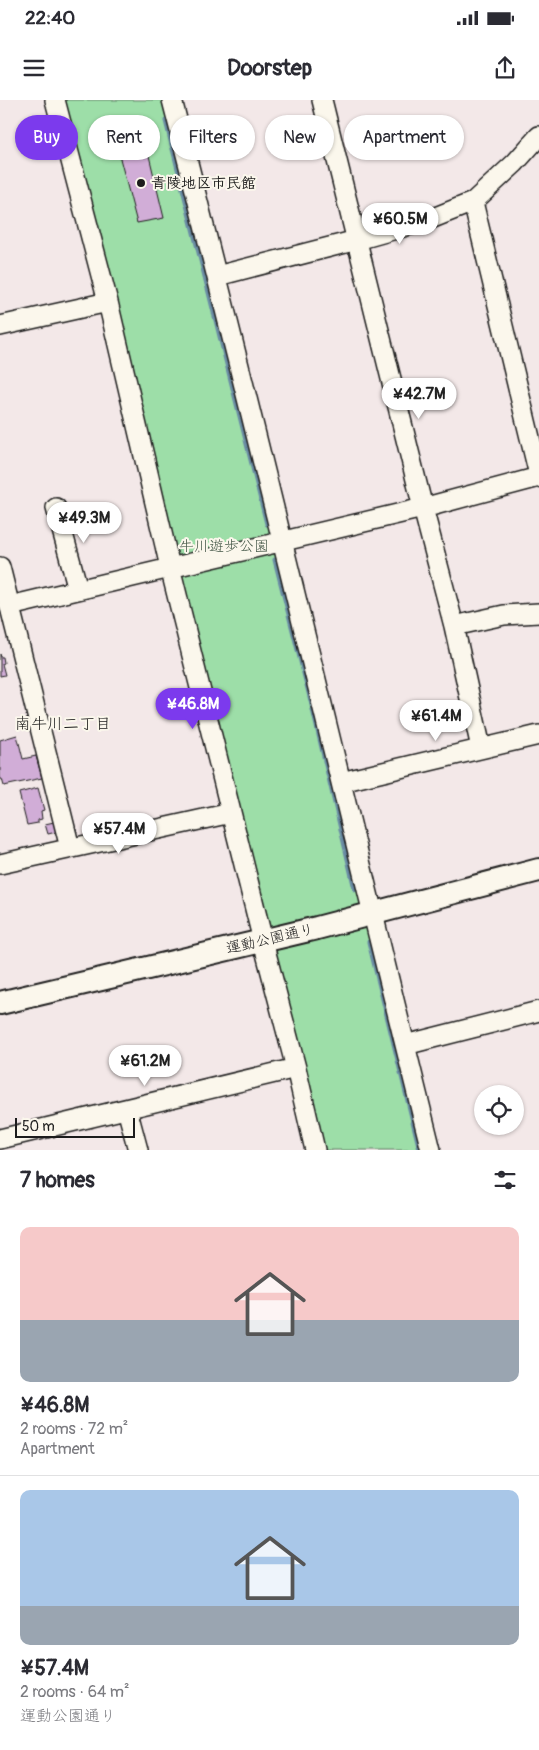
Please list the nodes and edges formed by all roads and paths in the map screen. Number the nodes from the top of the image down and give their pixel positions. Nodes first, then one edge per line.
1 (55, 100) edge
2 (172, 100) edge
3 (322, 100) edge
4 (539, 136) edge
5 (473, 202) junction
6 (357, 240) junction
7 (217, 276) junction
8 (108, 302) junction
9 (0, 326) edge
10 (539, 476) edge
11 (56, 508) dead end
12 (423, 508) junction
13 (282, 542) junction
14 (0, 567) edge
15 (170, 567) junction
16 (78, 589) junction
17 (10, 606) junction
18 (539, 613) edge
19 (454, 626) junction
20 (539, 735) edge
21 (481, 748) junction
22 (341, 782) junction
23 (231, 813) junction
24 (70, 848) junction
25 (0, 864) edge
26 (539, 870) edge
27 (372, 913) junction
28 (263, 941) junction
29 (0, 1003) edge
30 (539, 1010) edge
31 (405, 1044) junction
32 (296, 1068) junction
33 (128, 1109) junction
34 (2, 1143) edge
35 (138, 1150) edge
36 (315, 1150) edge
37 (431, 1150) edge

1 - 8 street
2 - 7 street
3 - 6 street
4 - 5 street
5 - 6 street
5 - 10 street
6 - 7 street
6 - 12 street
7 - 13 street
8 - 9 street
8 - 15 street
10 - 12 street
11 - 16 street
12 - 13 street
12 - 19 street
13 - 15 street
13 - 22 street
14 - 17 street
15 - 16 street
15 - 23 street
16 - 17 street
17 - 24 street
18 - 19 street
19 - 21 street
20 - 21 street
21 - 22 street
22 - 27 street
23 - 24 street
23 - 28 street
24 - 25 street
26 - 27 street, 運動公園通り
27 - 28 street, 運動公園通り
27 - 31 street
28 - 29 street, 運動公園通り
28 - 32 street
30 - 31 street
31 - 37 street
32 - 33 street
32 - 36 street
33 - 34 street
33 - 35 street

